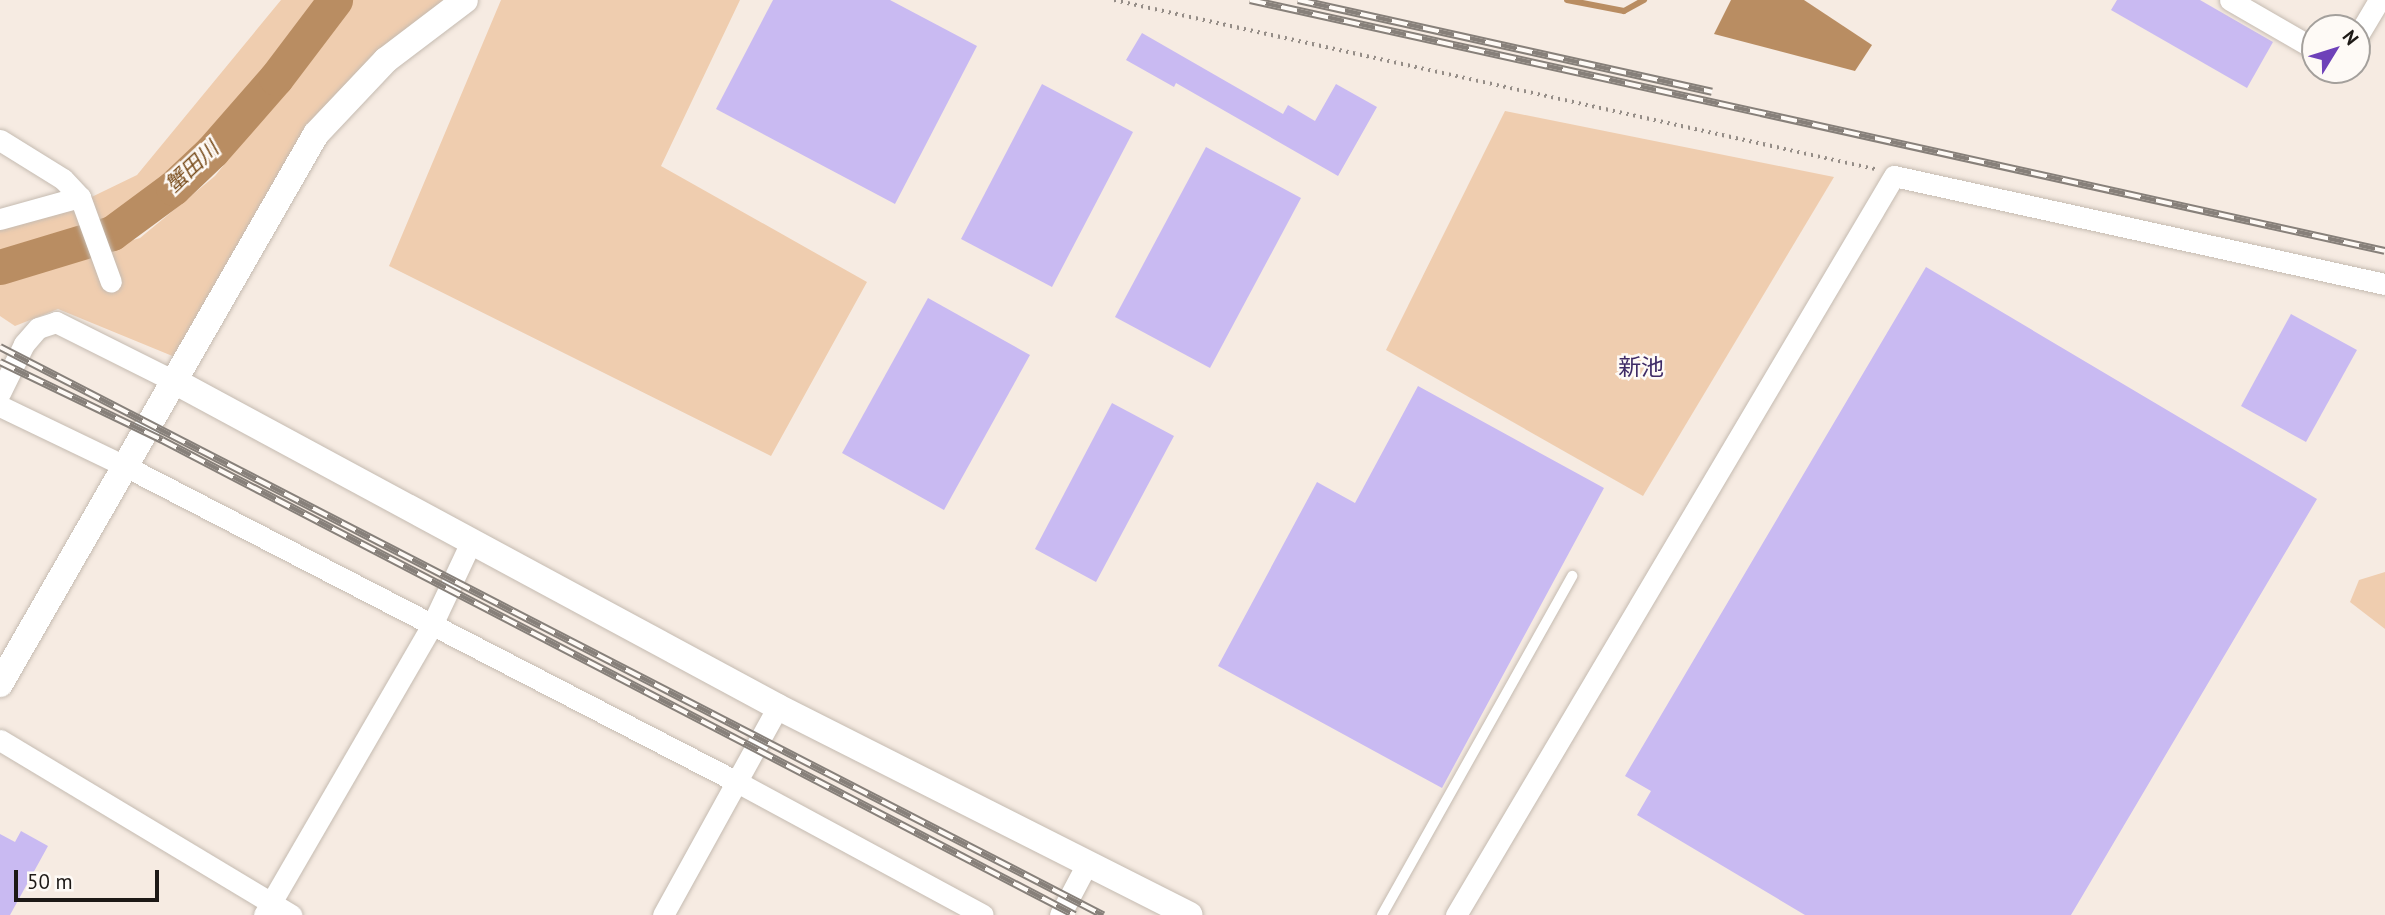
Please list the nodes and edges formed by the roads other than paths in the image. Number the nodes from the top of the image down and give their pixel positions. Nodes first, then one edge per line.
1 (465, 0) edge
2 (2230, 0) edge
3 (2301, 42) edge
4 (0, 140) edge
5 (83, 201) junction
6 (0, 219) edge
7 (111, 282) dead end
8 (2385, 284) edge
9 (176, 382) junction
10 (0, 393) edge
11 (0, 407) edge
12 (127, 467) junction
13 (472, 540) junction
14 (1572, 576) dead end
15 (431, 627) junction
16 (0, 684) edge
17 (778, 707) junction
18 (0, 740) edge
19 (739, 783) junction
20 (1088, 862) junction
21 (267, 909) edge
22 (291, 915) edge
23 (663, 915) edge
24 (983, 915) edge
25 (1060, 915) edge
26 (1189, 915) edge
27 (1382, 915) edge
28 (1455, 915) edge

1 - 9 street
2 - 3 street
4 - 5 street
5 - 6 street
5 - 7 street
8 - 28 street
9 - 10 street
9 - 12 street
9 - 13 street
11 - 12 street
12 - 15 street
12 - 16 street
13 - 15 street
13 - 17 street
14 - 27 lane
15 - 19 street
15 - 21 street
17 - 19 street
17 - 20 street
18 - 21 street
19 - 23 street
19 - 24 street
20 - 25 street
20 - 26 street
21 - 22 street

